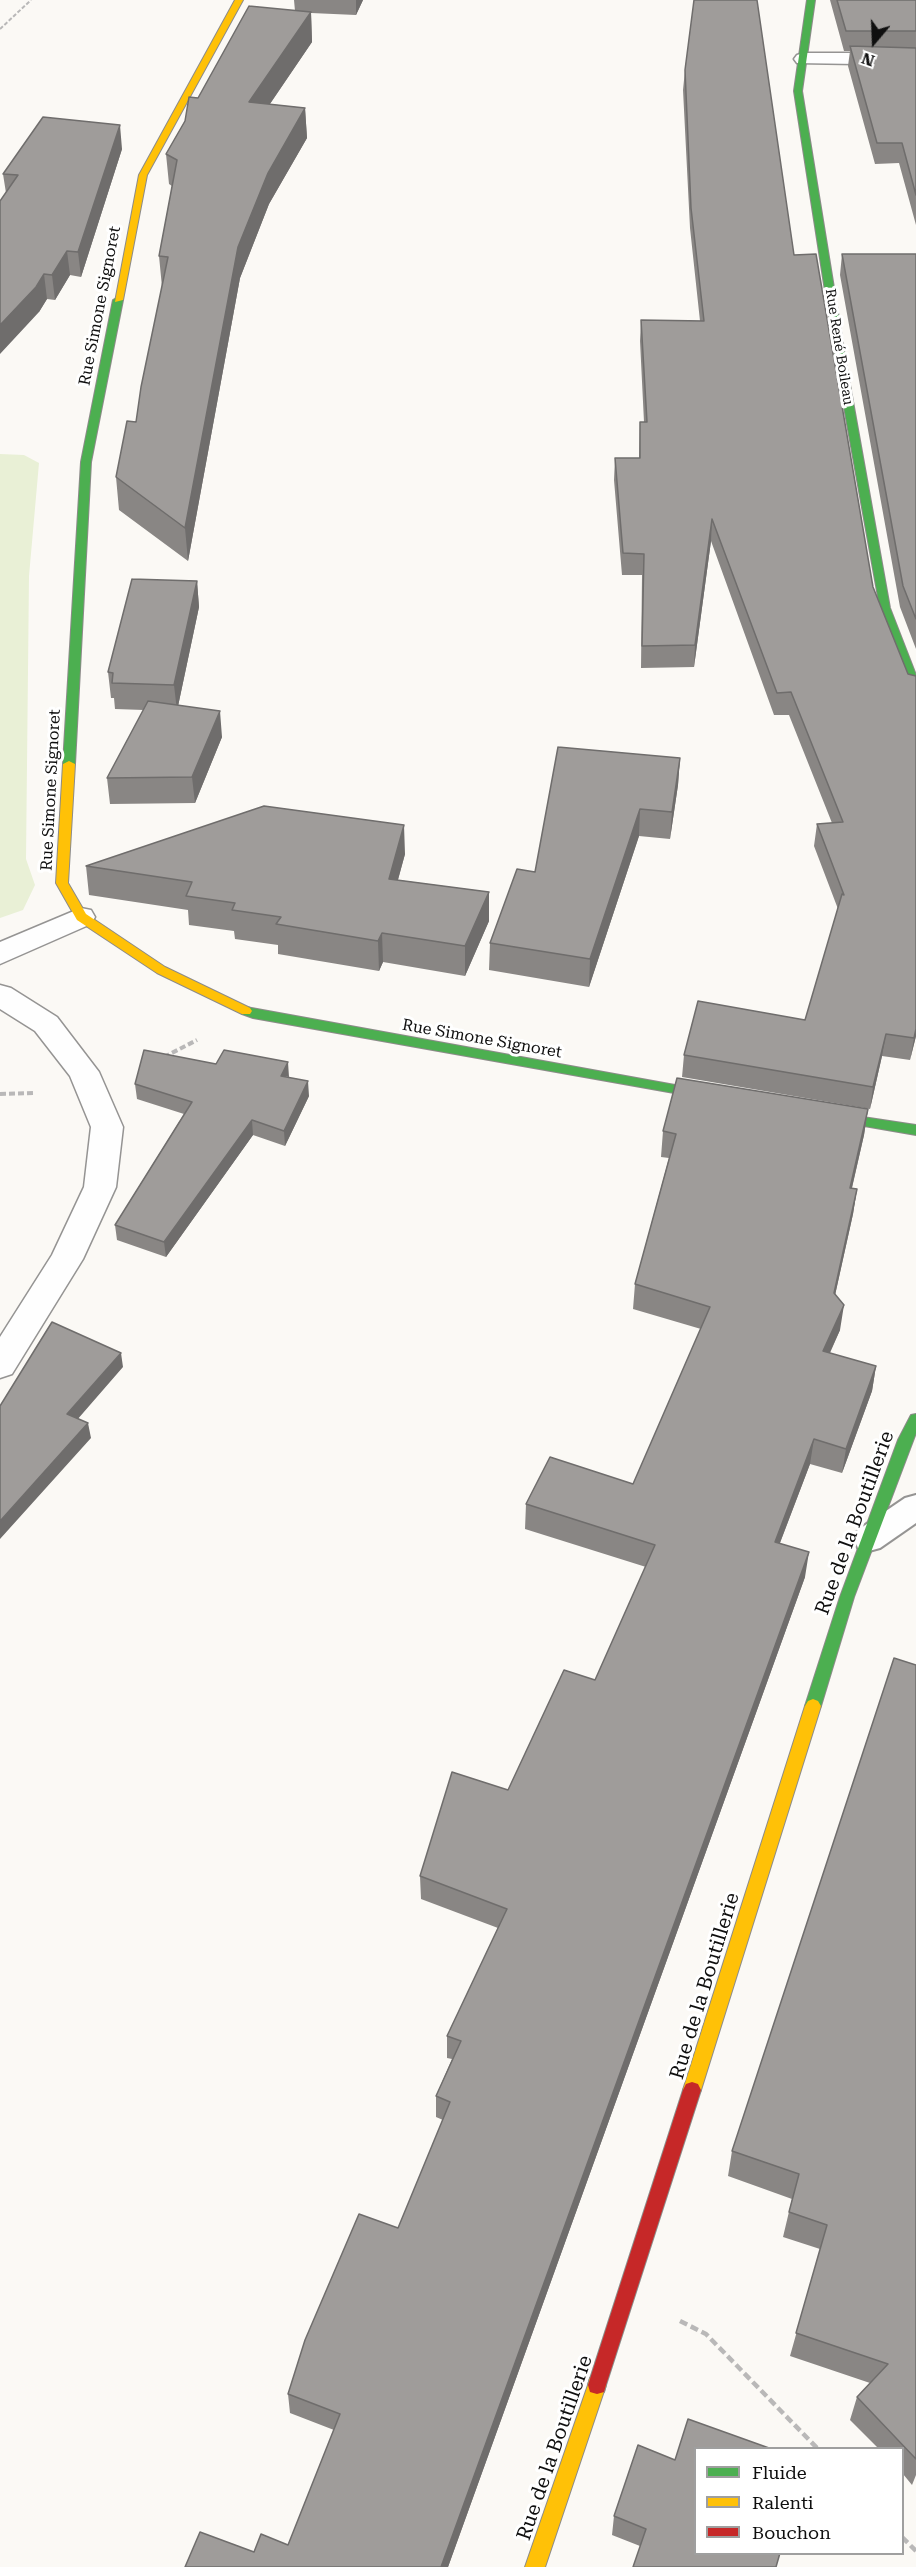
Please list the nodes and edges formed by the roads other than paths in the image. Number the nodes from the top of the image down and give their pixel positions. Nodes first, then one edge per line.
1 (238, 0) edge
2 (811, 0) edge
3 (916, 58) edge
4 (804, 59) junction
5 (916, 689) edge
6 (81, 916) junction
7 (0, 954) edge
8 (0, 995) edge
9 (732, 1100) edge
10 (812, 1113) edge
11 (916, 1130) edge
12 (0, 1365) edge
13 (916, 1419) edge
14 (916, 1507) edge
15 (869, 1539) junction
16 (535, 2567) edge

1 - 6 street, Rue Simone Signoret
2 - 4 street, Rue René Boileau
3 - 4 street
4 - 5 street, Rue René Boileau
6 - 7 street
6 - 9 street, Rue Simone Signoret
8 - 12 street
10 - 11 street
13 - 15 street, Rue de la Boutillerie
14 - 15 lane
15 - 16 street, Rue de la Boutillerie

